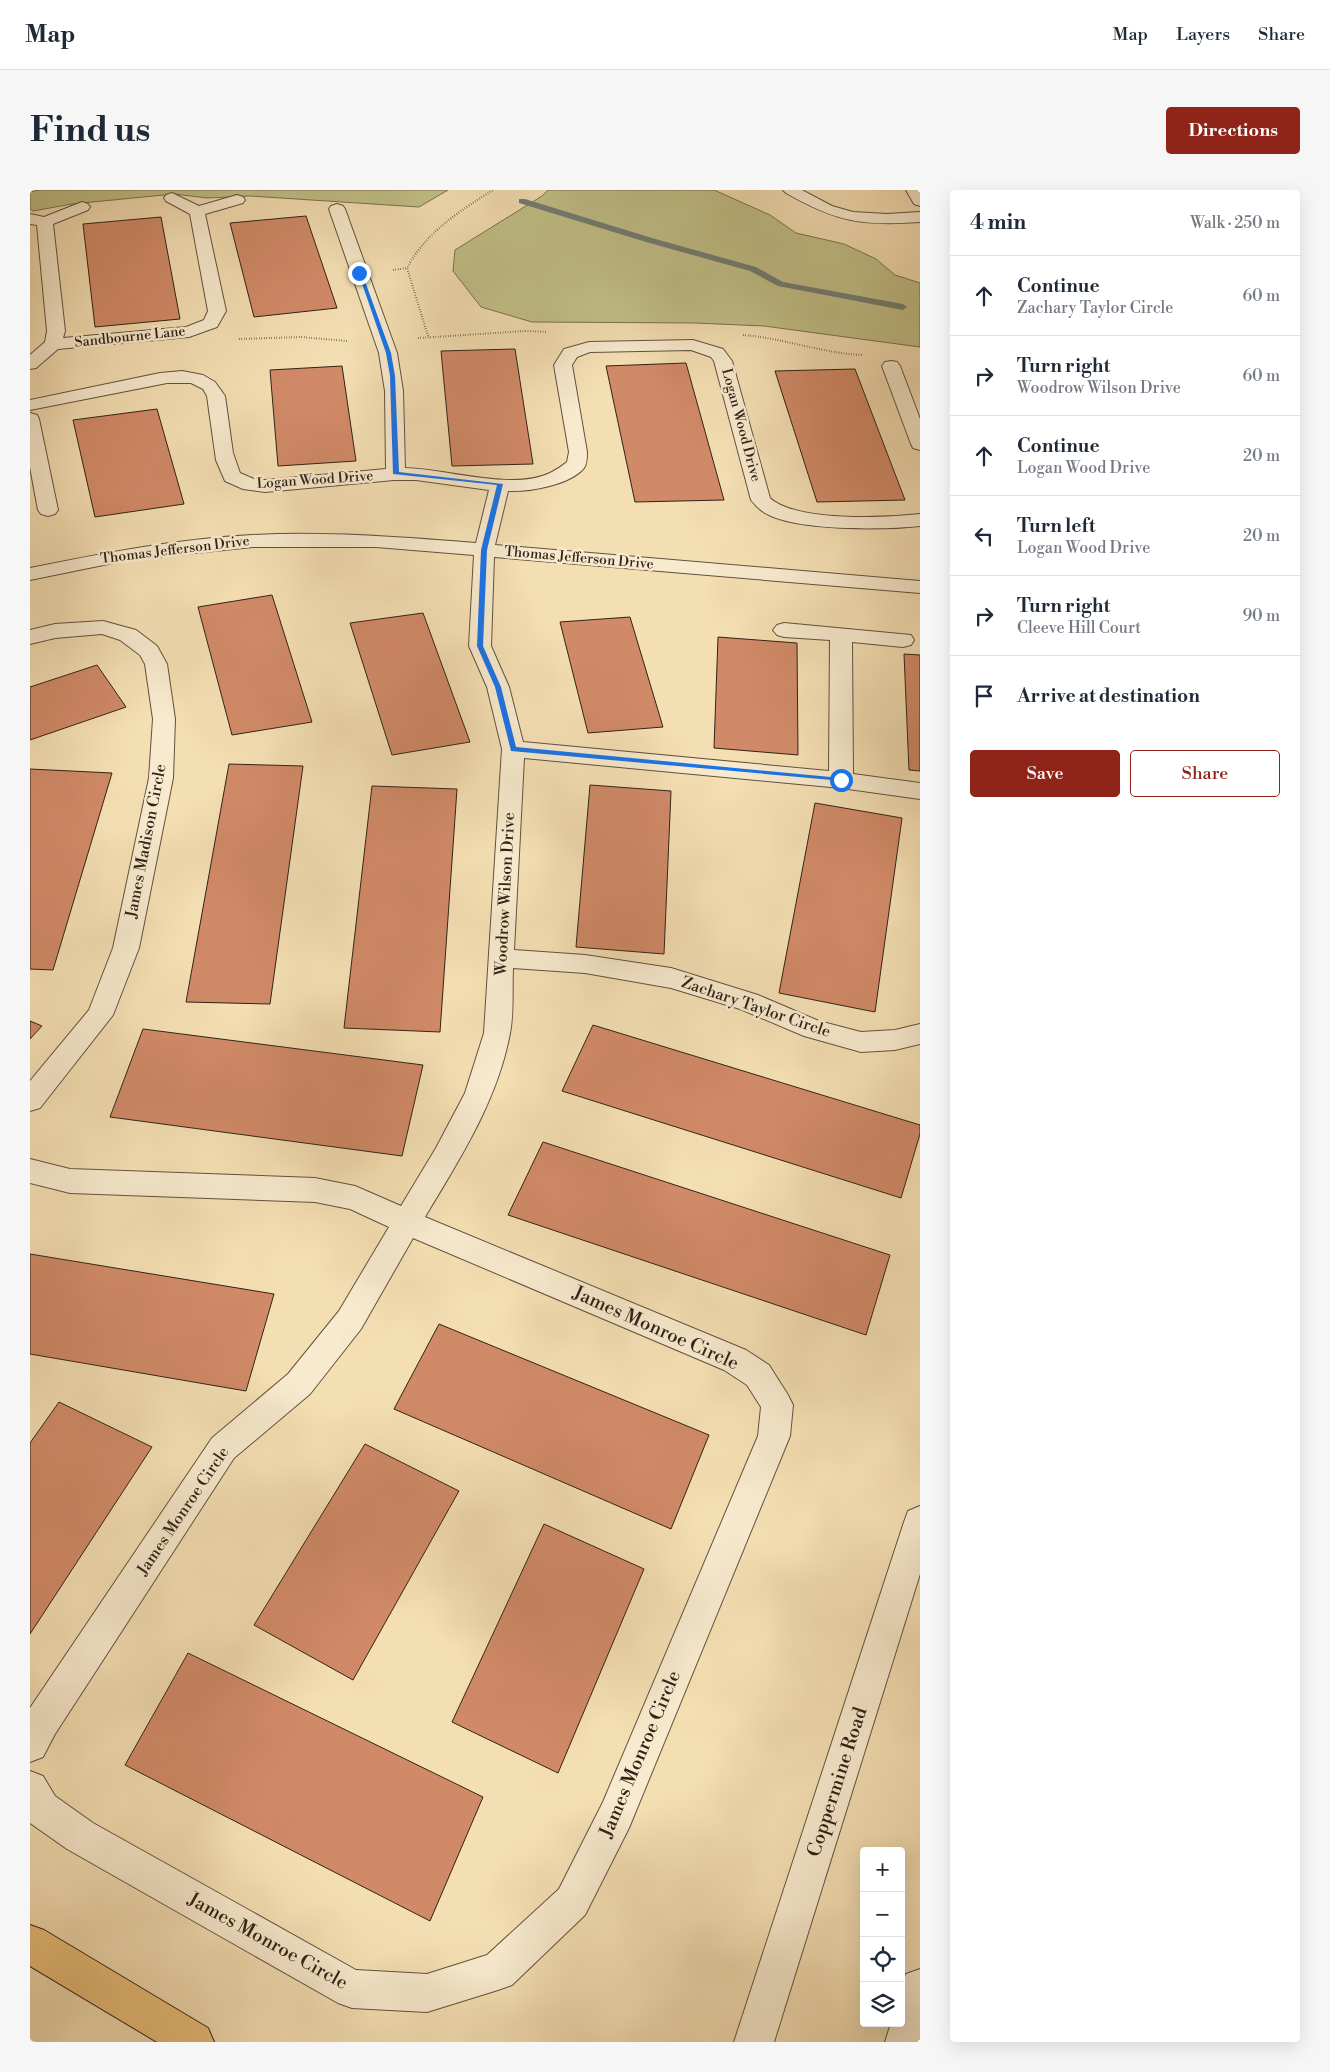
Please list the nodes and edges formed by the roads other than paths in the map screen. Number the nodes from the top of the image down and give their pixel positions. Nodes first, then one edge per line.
1 (791, 190) edge
2 (914, 190) edge
3 (172, 198) dead end
4 (237, 200) dead end
5 (920, 201) edge
6 (82, 207) dead end
7 (337, 209) dead end
8 (197, 212) junction
9 (920, 217) edge
10 (37, 220) edge
11 (53, 344) junction
12 (30, 364) edge
13 (891, 366) dead end
14 (30, 405) edge
15 (30, 419) edge
16 (920, 444) edge
17 (396, 474) junction
18 (500, 484) junction
19 (48, 510) dead end
20 (920, 520) edge
21 (484, 550) junction
22 (30, 574) edge
23 (920, 587) edge
24 (784, 630) dead end
25 (841, 635) junction
26 (30, 637) edge
27 (903, 640) dead end
28 (513, 749) junction
29 (841, 780) junction
30 (920, 791) edge
31 (501, 958) junction
32 (920, 1034) edge
33 (30, 1100) edge
34 (30, 1171) edge
35 (407, 1222) junction
36 (920, 1522) edge
37 (30, 1744) edge
38 (30, 1789) edge
39 (30, 1944) edge
40 (920, 1988) edge
41 (194, 2042) edge
42 (754, 2042) edge
43 (905, 2042) edge

1 - 9 street
2 - 5 street
3 - 8 street
4 - 8 street
6 - 10 street
7 - 17 street
8 - 11 street, Sandbourne Lane
10 - 11 street
11 - 12 street
13 - 16 street
14 - 17 street, Logan Wood Drive
15 - 19 street
17 - 18 street, Logan Wood Drive
18 - 20 street, Logan Wood Drive
18 - 21 street
21 - 22 street, Thomas Jefferson Drive
21 - 23 street, Thomas Jefferson Drive
21 - 28 street, Woodrow Wilson Drive
24 - 25 street
25 - 27 street
25 - 29 street
26 - 33 street, James Madison Circle
28 - 29 street
28 - 31 street, Woodrow Wilson Drive
29 - 30 street
31 - 32 street, Zachary Taylor Circle
31 - 35 street, Woodrow Wilson Drive
34 - 35 street, James Monroe Circle
35 - 37 street, James Monroe Circle
35 - 38 street, James Monroe Circle
36 - 42 street, Coppermine Road
39 - 41 main road
40 - 43 street

